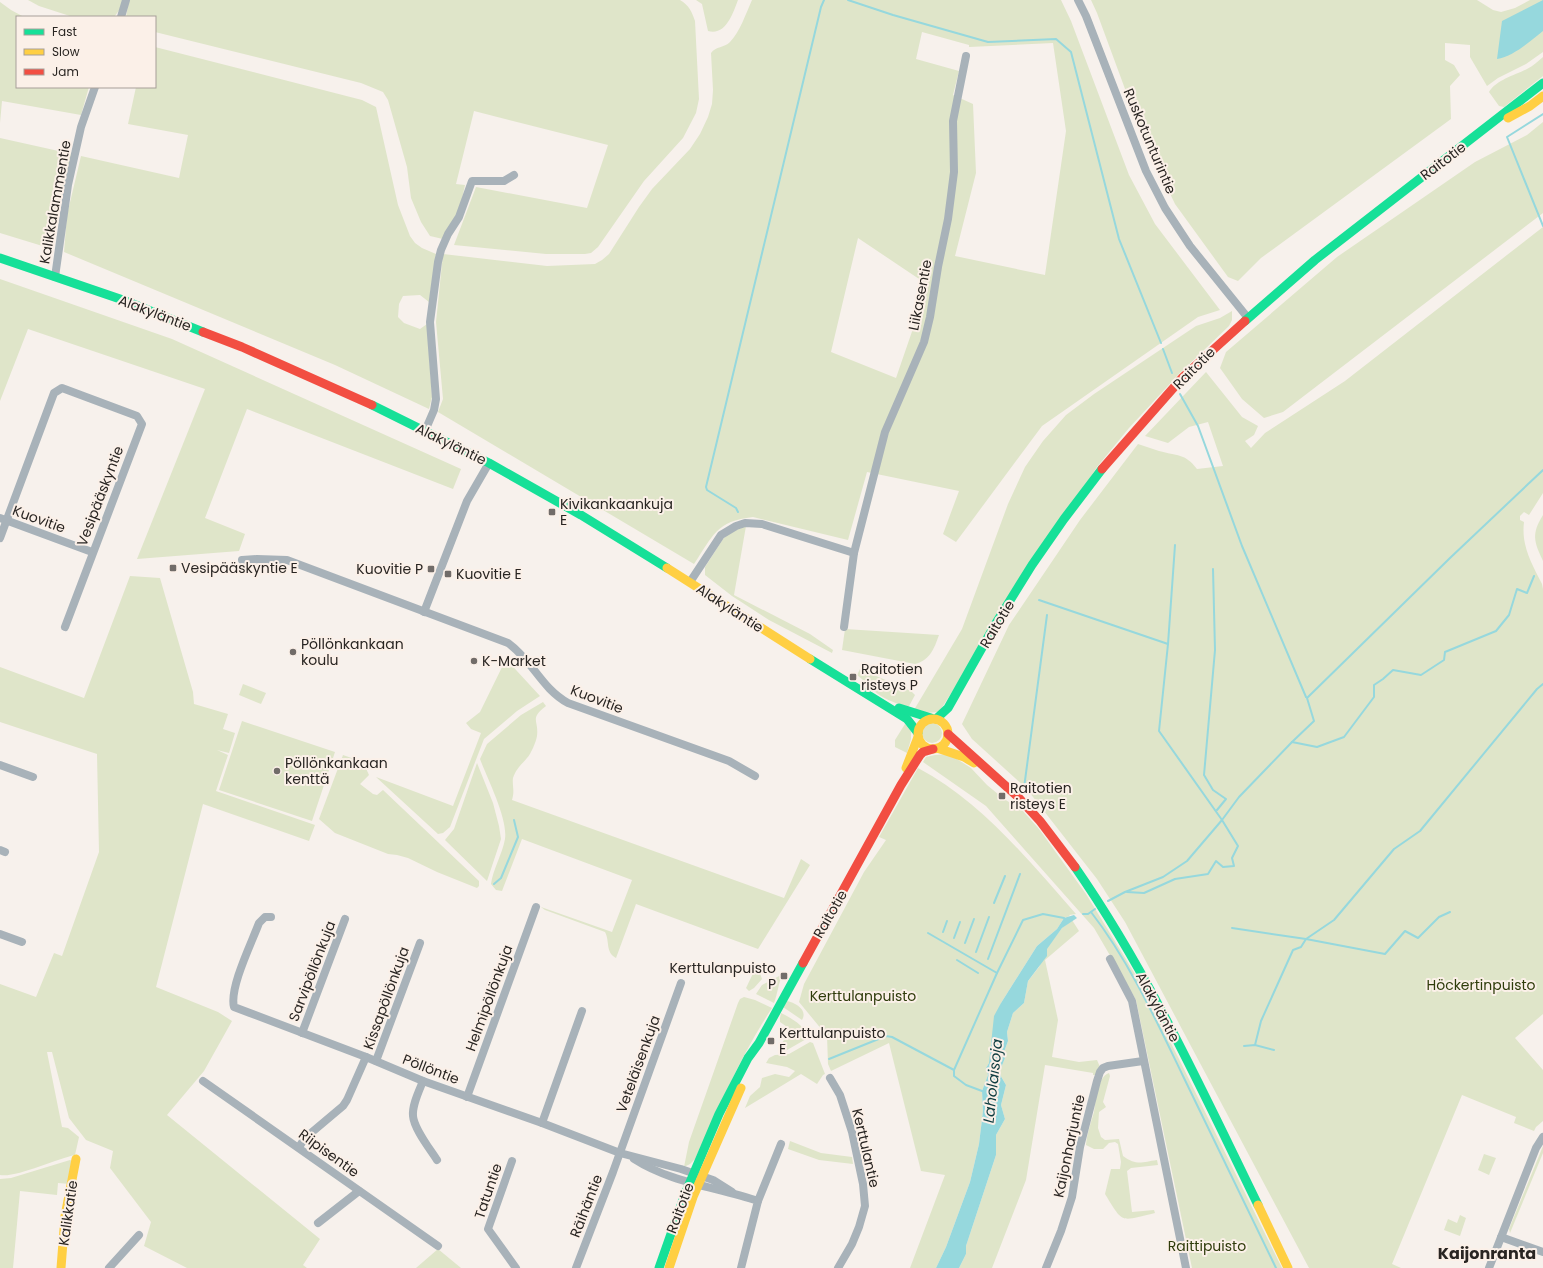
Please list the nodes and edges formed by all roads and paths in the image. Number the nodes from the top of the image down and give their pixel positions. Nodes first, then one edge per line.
1 (126, 0) edge
2 (1078, 0) edge
3 (121, 16) edge
4 (966, 56) dead end
5 (1543, 83) edge
6 (95, 88) edge
7 (1543, 96) edge
8 (1481, 133) junction
9 (514, 175) dead end
10 (0, 258) edge
11 (55, 277) junction
12 (1248, 318) junction
13 (425, 431) junction
14 (489, 463) junction
15 (3, 519) edge
16 (0, 538) edge
17 (92, 552) junction
18 (854, 553) junction
19 (242, 560) dead end
20 (690, 582) junction
21 (424, 612) junction
22 (65, 627) dead end
23 (844, 627) dead end
24 (973, 664) junction
25 (869, 696) junction
26 (934, 718) junction
27 (948, 731) junction
28 (918, 735) junction
29 (935, 748) junction
30 (0, 765) edge
31 (989, 771) junction
32 (755, 776) dead end
33 (33, 777) dead end
34 (901, 785) junction
35 (536, 907) dead end
36 (270, 917) dead end
37 (345, 919) dead end
38 (0, 934) edge
39 (22, 942) dead end
40 (420, 944) dead end
41 (1110, 959) dead end
42 (681, 983) dead end
43 (582, 1011) dead end
44 (302, 1033) junction
45 (366, 1057) junction
46 (376, 1061) junction
47 (1143, 1061) junction
48 (830, 1078) dead end
49 (203, 1081) dead end
50 (423, 1081) junction
51 (467, 1097) junction
52 (542, 1123) junction
53 (1543, 1136) edge
54 (780, 1144) dead end
55 (299, 1147) junction
56 (622, 1153) junction
57 (76, 1159) dead end
58 (437, 1160) dead end
59 (512, 1160) dead end
60 (696, 1179) junction
61 (359, 1190) junction
62 (758, 1201) junction
63 (318, 1223) dead end
64 (139, 1235) dead end
65 (1502, 1236) junction
66 (438, 1246) dead end
67 (1543, 1252) edge
68 (61, 1268) edge
69 (109, 1268) edge
70 (516, 1268) edge
71 (576, 1268) edge
72 (659, 1268) edge
73 (669, 1268) edge
74 (741, 1268) edge
75 (838, 1268) edge
76 (1046, 1268) edge
77 (1186, 1268) edge
78 (1288, 1268) edge
79 (1489, 1268) edge

1 - 3 street
2 - 12 street, Ruskotunturintie
4 - 18 street, Liikasentie
5 - 8 main road, Raitotie
6 - 11 street, Kalikkalammentie
7 - 8 main road, Raitotie
8 - 12 main road, Raitotie
9 - 13 street
10 - 11 main road, Alakyläntie
11 - 13 main road, Alakyläntie
12 - 24 main road, Raitotie
13 - 14 main road, Alakyläntie
14 - 20 main road, Alakyläntie
14 - 21 street
15 - 16 street
15 - 17 street, Kuovitie
15 - 17 street, Vesipääskyntie
17 - 22 street, Vesipääskyntie
18 - 20 street
18 - 23 street, Liikasentie
19 - 21 street, Kuovitie
20 - 25 main road, Alakyläntie
21 - 32 street, Kuovitie
24 - 26 main road, Raitotie
24 - 27 main road, Raitotie
25 - 26 main road, Alakyläntie
25 - 28 main road, Alakyläntie
26 - 27 main road
26 - 28 main road
27 - 29 main road
27 - 31 main road, Alakyläntie
28 - 29 main road
28 - 34 main road, Raitotie
29 - 31 main road, Alakyläntie
29 - 34 main road, Raitotie
30 - 33 street
31 - 78 main road, Alakyläntie
34 - 60 main road, Raitotie
35 - 51 street, Helmipöllönkuja
36 - 44 street, Pöllöntie
37 - 44 street, Sarvipöllönkuja
38 - 39 street
40 - 46 street, Kissapöllönkuja
41 - 47 street
42 - 56 street, Veteläisenkuja
43 - 52 street
44 - 45 street, Pöllöntie
45 - 46 street, Pöllöntie
45 - 55 street
46 - 50 street, Pöllöntie
47 - 76 street, Kaijonharjuntie
47 - 77 street
48 - 75 street, Kerttulantie
49 - 55 street, Riipisentie
50 - 51 street, Pöllöntie
50 - 58 street
51 - 52 street, Pöllöntie
52 - 56 street, Pöllöntie
53 - 65 street
54 - 62 street
55 - 61 street, Riipisentie
56 - 60 street, Pöllöntie
56 - 71 street, Räihäntie
57 - 68 main road, Kalikkatie
59 - 70 street, Tatuntie
60 - 62 street, Pöllöntie
60 - 72 main road, Raitotie
60 - 73 main road, Raitotie
61 - 63 street
61 - 66 street, Riipisentie
62 - 74 street
64 - 69 street
65 - 67 street
65 - 79 street

